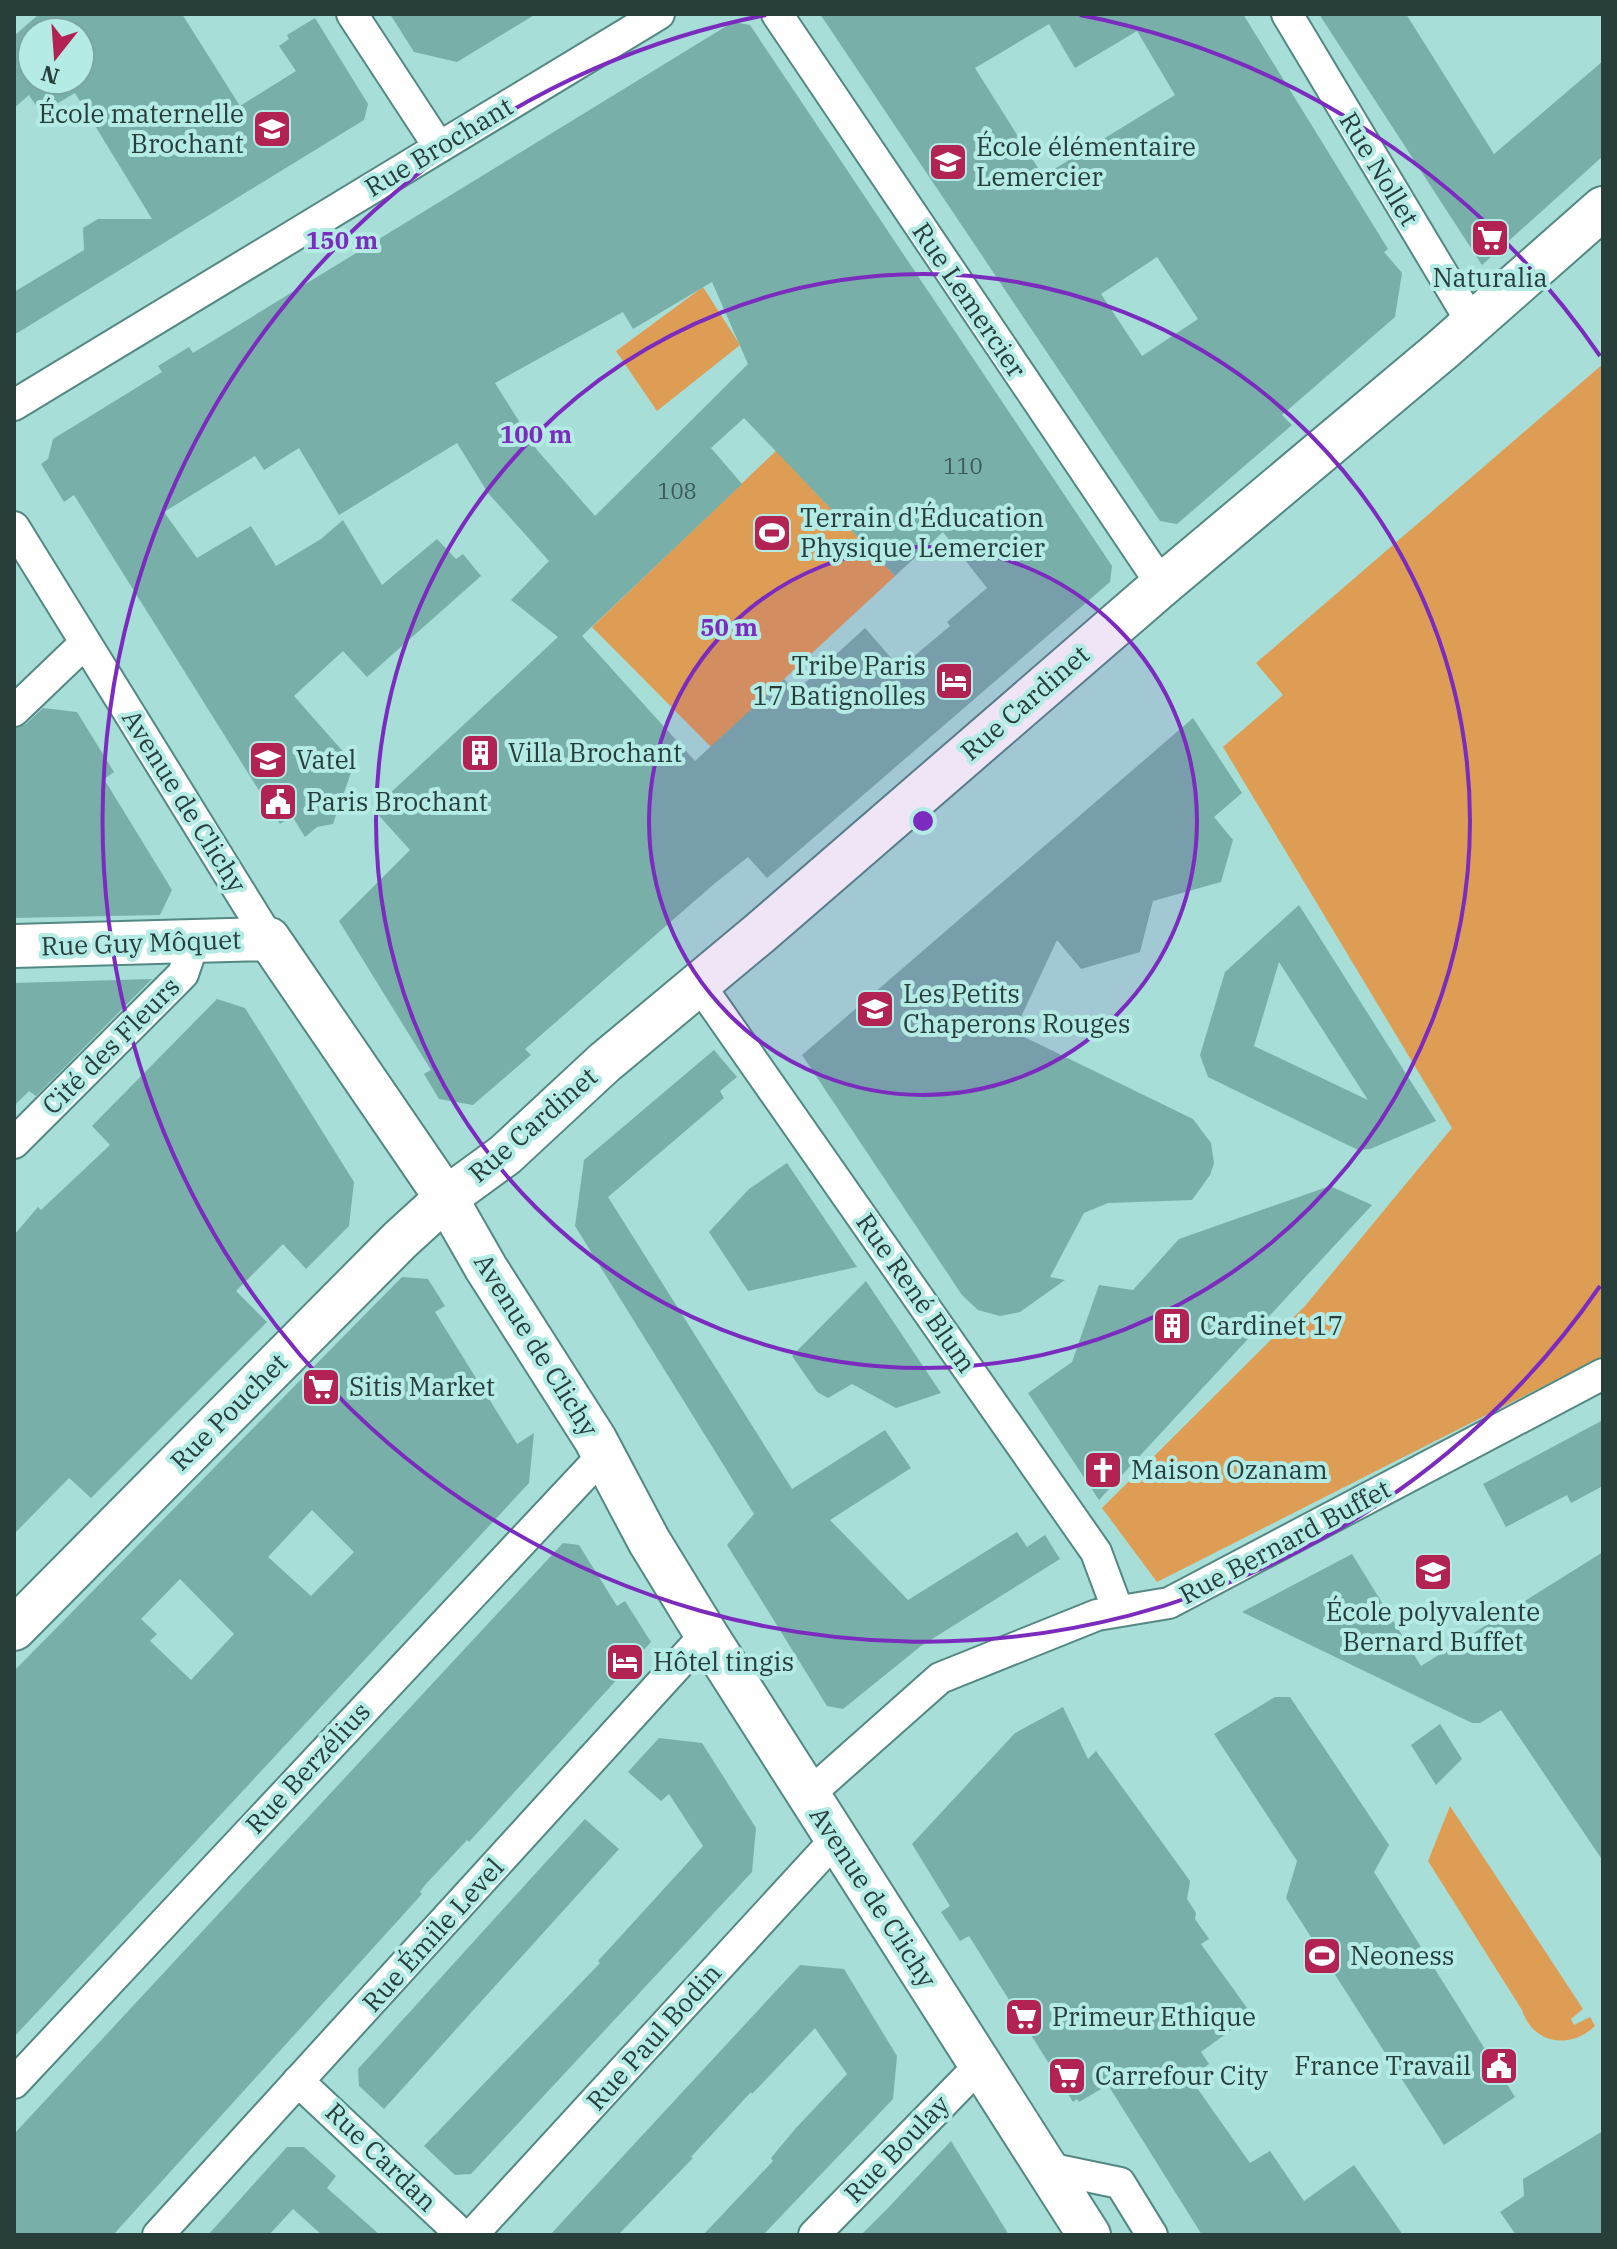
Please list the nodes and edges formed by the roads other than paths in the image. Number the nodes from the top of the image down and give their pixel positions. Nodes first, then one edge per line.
1 (352, 14) edge
2 (659, 14) edge
3 (777, 14) edge
4 (1287, 14) edge
5 (439, 147) junction
6 (1603, 208) edge
7 (1472, 323) junction
8 (14, 405) edge
9 (14, 527) edge
10 (1162, 585) junction
11 (85, 643) junction
12 (14, 711) edge
13 (269, 939) junction
14 (194, 941) junction
15 (14, 946) edge
16 (699, 984) junction
17 (14, 1143) edge
18 (446, 1198) junction
19 (1603, 1374) edge
20 (604, 1454) junction
21 (1118, 1611) junction
22 (14, 1629) edge
23 (706, 1634) junction
24 (807, 1796) junction
25 (835, 1840) junction
26 (981, 2064) junction
27 (298, 2081) junction
28 (14, 2083) edge
29 (1048, 2168) junction
30 (158, 2235) edge
31 (462, 2235) edge
32 (472, 2235) edge
33 (814, 2235) edge
34 (1089, 2235) edge
35 (1152, 2235) edge

1 - 5 street
2 - 5 street, Rue Brochant
3 - 10 street, Rue Lemercier
4 - 7 street, Rue Nollet
5 - 8 street, Rue Brochant
6 - 7 main road, Rue Cardinet
7 - 10 main road, Rue Cardinet
9 - 11 street, Avenue de Clichy
10 - 16 main road, Rue Cardinet
11 - 12 street
11 - 13 street, Avenue de Clichy
13 - 14 main road, Rue Guy Môquet
13 - 18 main road, Avenue de Clichy
14 - 15 main road, Rue Guy Môquet
14 - 17 street, Cité des Fleurs
16 - 18 main road, Rue Cardinet
16 - 21 street, Rue René Blum
18 - 20 main road, Avenue de Clichy
18 - 22 main road, Rue Pouchet
19 - 21 street, Rue Bernard Buffet
20 - 23 main road, Avenue de Clichy
20 - 28 street, Rue Berzélius
21 - 24 street, Rue Bernard Buffet
23 - 24 main road, Avenue de Clichy
23 - 27 street, Rue Émile Level
24 - 25 main road, Avenue de Clichy
25 - 26 main road, Avenue de Clichy
25 - 32 street, Rue Paul Bodin
26 - 29 main road, Avenue de Clichy
26 - 33 street, Rue Boulay
27 - 30 street, Rue Émile Level
27 - 31 street, Rue Cardan
29 - 34 main road, Avenue de Clichy
29 - 35 street

